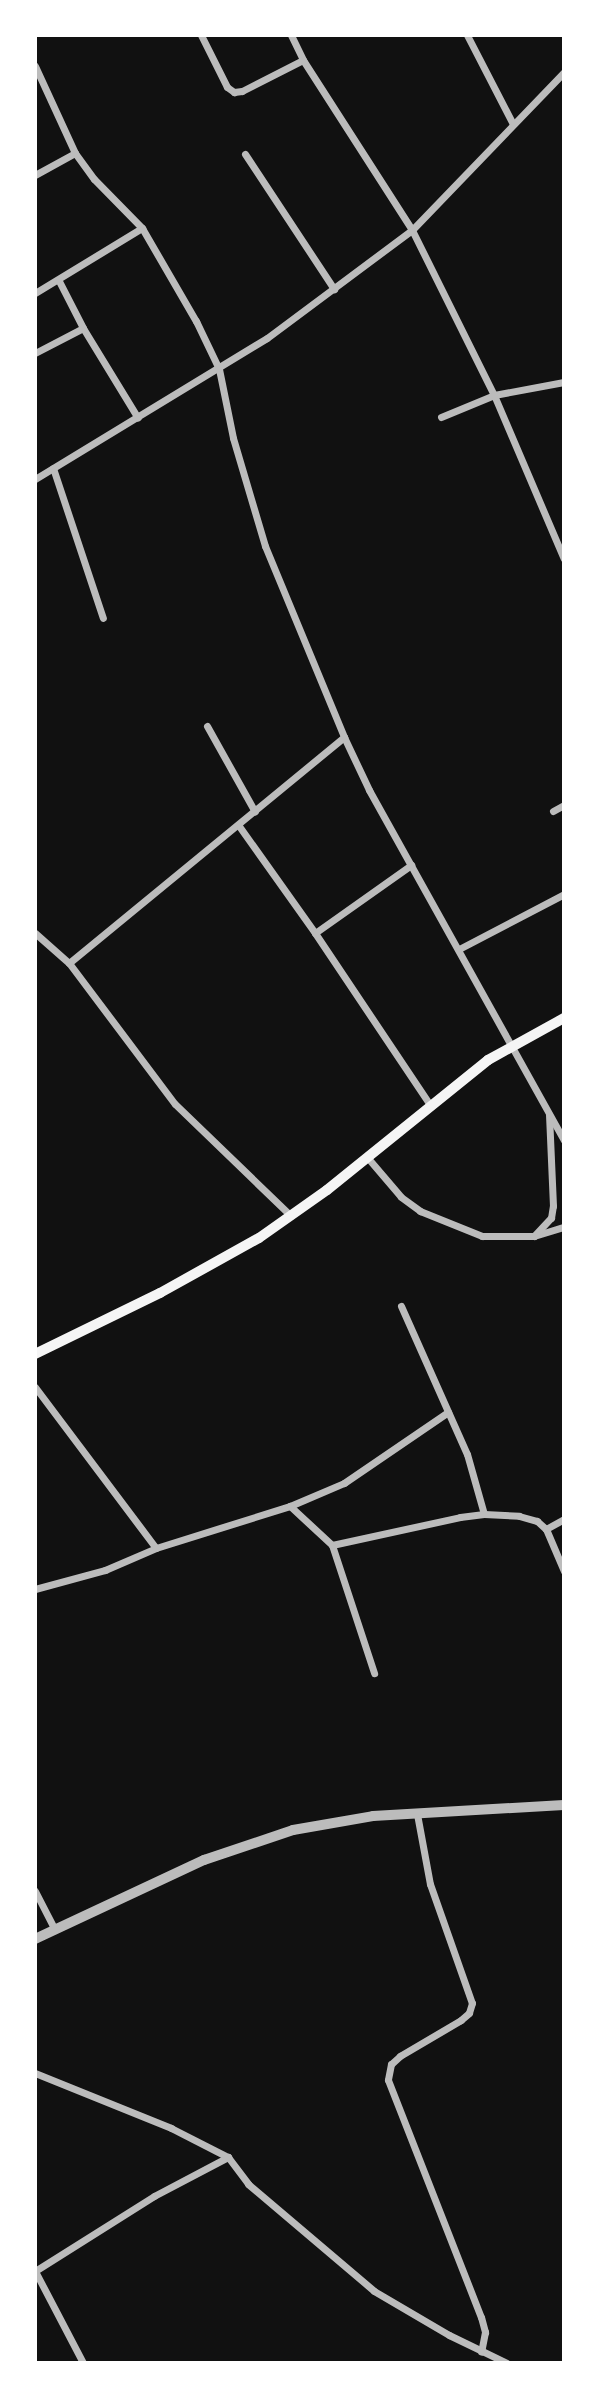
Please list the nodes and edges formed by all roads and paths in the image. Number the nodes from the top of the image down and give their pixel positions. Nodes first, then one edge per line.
1 (201, 35) edge
2 (467, 35) edge
3 (295, 36) edge
4 (303, 60) junction
5 (35, 66) edge
6 (564, 72) edge
7 (513, 124) junction
8 (75, 153) junction
9 (245, 154) dead end
10 (35, 175) edge
11 (142, 228) junction
12 (412, 230) junction
13 (59, 281) junction
14 (334, 289) junction
15 (35, 293) edge
16 (83, 328) junction
17 (35, 353) edge
18 (219, 369) junction
19 (564, 382) edge
20 (494, 395) junction
21 (441, 417) dead end
22 (138, 418) junction
23 (53, 468) junction
24 (35, 479) edge
25 (564, 559) edge
26 (103, 618) dead end
27 (207, 726) dead end
28 (344, 737) junction
29 (564, 805) edge
30 (553, 811) dead end
31 (256, 812) junction
32 (239, 826) junction
33 (411, 865) junction
34 (564, 894) edge
35 (35, 933) edge
36 (315, 933) junction
37 (459, 949) junction
38 (69, 963) junction
39 (564, 1018) edge
40 (514, 1046) junction
41 (430, 1106) junction
42 (549, 1112) junction
43 (564, 1140) edge
44 (367, 1157) junction
45 (291, 1216) junction
46 (564, 1227) edge
47 (534, 1236) junction
48 (401, 1306) dead end
49 (35, 1354) edge
50 (35, 1387) edge
51 (448, 1412) junction
52 (290, 1506) junction
53 (484, 1514) junction
54 (564, 1519) edge
55 (546, 1529) junction
56 (332, 1545) junction
57 (156, 1548) junction
58 (564, 1571) edge
59 (35, 1590) edge
60 (374, 1673) dead end
61 (564, 1805) edge
62 (417, 1814) junction
63 (35, 1891) edge
64 (54, 1928) junction
65 (35, 1939) edge
66 (35, 2073) edge
67 (228, 2157) junction
68 (35, 2271) edge
69 (481, 2352) junction
70 (83, 2363) edge
71 (508, 2363) edge

1 - 4 street
2 - 7 street
3 - 4 street
4 - 12 street
5 - 8 street
6 - 7 street
7 - 12 street
8 - 10 street
8 - 11 street
9 - 14 street
11 - 13 street
11 - 18 street
12 - 14 street
12 - 20 street
13 - 15 street
13 - 16 street
14 - 18 street
16 - 17 street
16 - 22 street
18 - 22 street
18 - 28 street
19 - 20 street
20 - 21 street
20 - 25 street
22 - 23 street
23 - 24 street
23 - 26 street
27 - 31 street
28 - 31 street
28 - 33 street
29 - 30 street
31 - 32 street
32 - 36 street
32 - 38 street
33 - 36 street
33 - 37 street
34 - 37 street
35 - 38 street
36 - 41 street
37 - 40 street
38 - 45 street
39 - 40 main road
40 - 41 main road
40 - 42 street
41 - 44 main road
42 - 43 street
42 - 47 street
44 - 45 main road
44 - 47 street
45 - 49 main road
46 - 47 street
48 - 51 street
50 - 57 street
51 - 52 street
51 - 53 street
52 - 56 street
52 - 57 street
53 - 55 street
53 - 56 street
54 - 55 street
55 - 58 street
56 - 60 street
57 - 59 street
61 - 62 street
62 - 64 street
62 - 69 street
63 - 64 street
64 - 65 street
66 - 67 street
67 - 68 street
67 - 69 street
68 - 70 street
69 - 71 street

